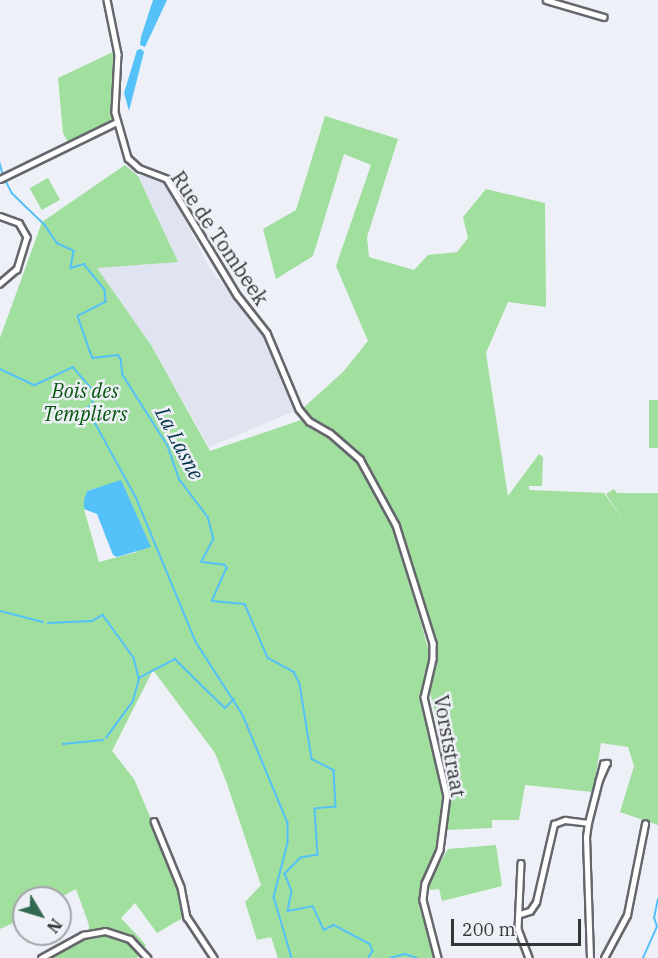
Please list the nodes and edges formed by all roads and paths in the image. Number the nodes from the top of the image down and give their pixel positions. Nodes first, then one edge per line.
1 (107, 0) edge
2 (546, 0) edge
3 (604, 17) dead end
4 (117, 122) junction
5 (1, 179) edge
6 (0, 216) edge
7 (0, 284) edge
8 (370, 474) joint
9 (598, 782) dead end
10 (154, 821) dead end
11 (588, 823) junction
12 (645, 824) dead end
13 (521, 863) dead end
14 (520, 914) junction
15 (41, 958) edge
16 (148, 958) edge
17 (214, 958) edge
18 (438, 958) edge
19 (529, 958) edge
20 (590, 958) edge
21 (604, 958) edge

1 - 4 street, Rue de Tombeek
2 - 3 street
4 - 5 street
4 - 8 street, Rue de Tombeek
6 - 7 street
8 - 18 street, Vorststraat
9 - 11 street
10 - 17 street
11 - 14 street
11 - 20 street
12 - 21 street
13 - 14 street
14 - 19 street
15 - 16 street

